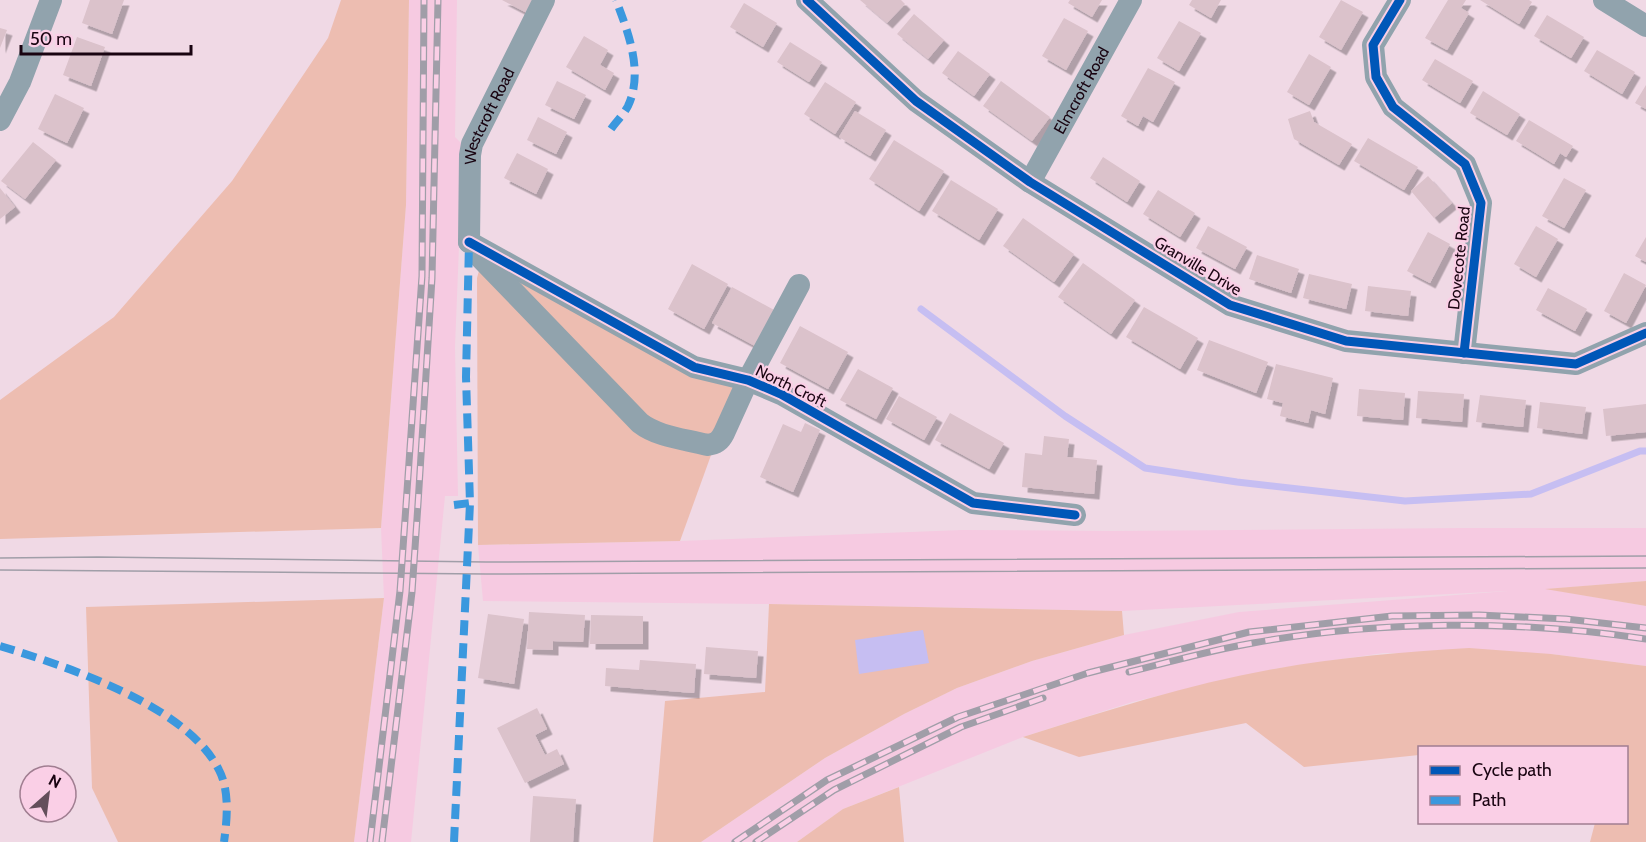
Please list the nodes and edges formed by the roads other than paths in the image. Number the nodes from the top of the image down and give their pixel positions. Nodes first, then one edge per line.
1 (51, 0) edge
2 (544, 0) edge
3 (807, 0) edge
4 (1131, 0) edge
5 (1400, 0) edge
6 (1604, 0) edge
7 (1646, 26) edge
8 (0, 120) edge
9 (1030, 182) junction
10 (469, 242) junction
11 (799, 285) dead end
12 (1646, 333) edge
13 (1464, 353) junction
14 (748, 380) junction
15 (1075, 515) dead end

1 - 8 street
2 - 10 street, Westcroft Road
3 - 9 street, Granville Drive
4 - 9 street, Elmcroft Road
5 - 13 street, Dovecote Road
6 - 7 street
9 - 13 street, Granville Drive
10 - 14 street, North Croft
10 - 14 street
11 - 14 street
12 - 13 street, Granville Drive
14 - 15 street, North Croft

